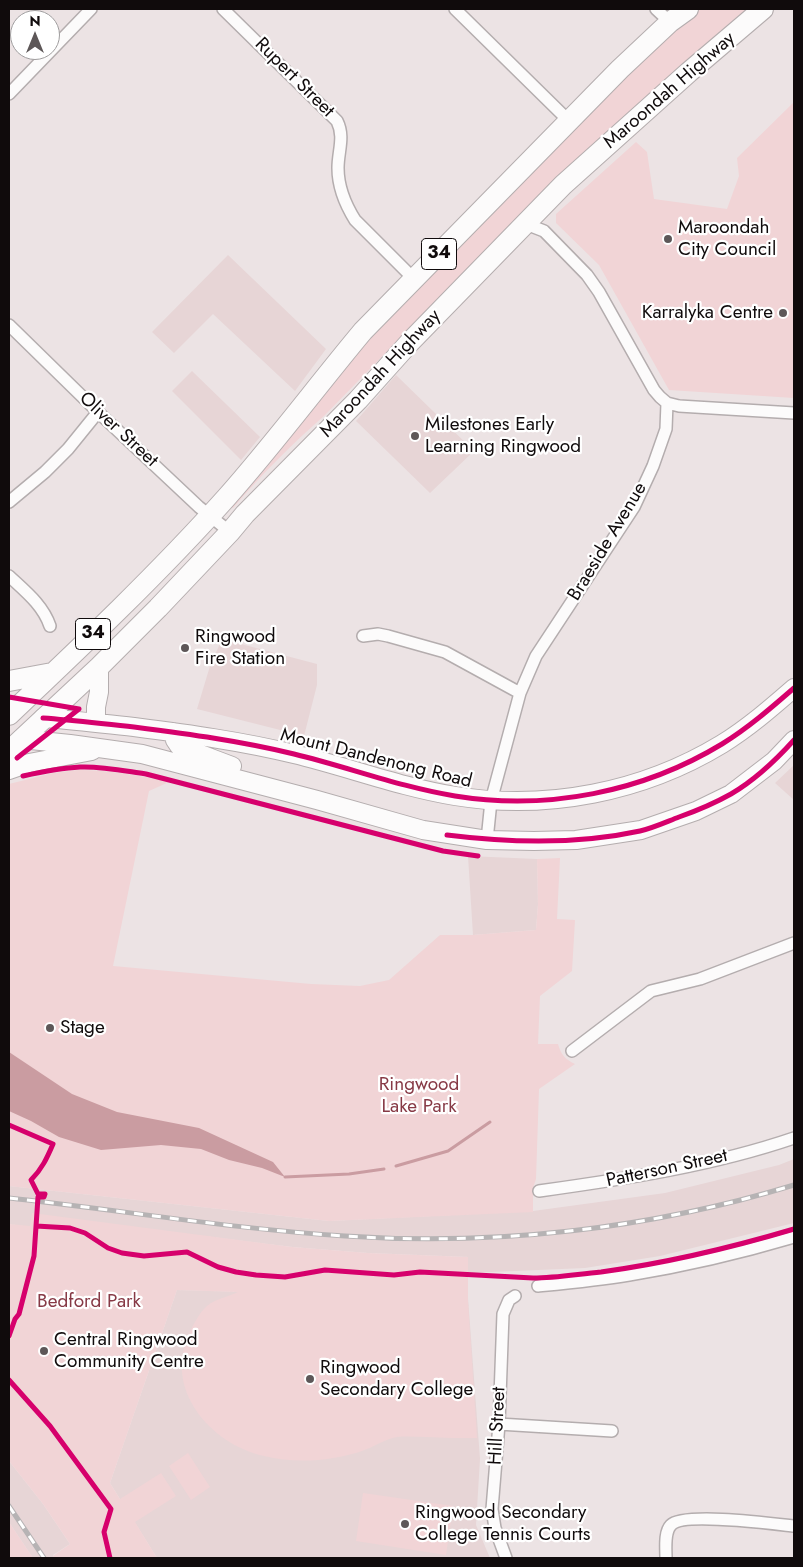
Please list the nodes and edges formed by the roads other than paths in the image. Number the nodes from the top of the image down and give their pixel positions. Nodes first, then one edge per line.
1 (91, 9) edge
2 (223, 9) edge
3 (455, 9) edge
4 (688, 9) edge
5 (763, 9) edge
6 (663, 15) edge
7 (9, 94) edge
8 (570, 121) junction
9 (526, 224) junction
10 (414, 279) junction
11 (9, 325) edge
12 (667, 403) junction
13 (98, 412) junction
14 (794, 413) edge
15 (9, 502) edge
16 (209, 516) junction
17 (230, 532) junction
18 (9, 576) edge
19 (50, 626) dead end
20 (362, 636) dead end
21 (99, 667) junction
22 (52, 673) junction
23 (9, 681) edge
24 (794, 688) edge
25 (520, 692) junction
26 (9, 714) edge
27 (43, 718) junction
28 (96, 723) junction
29 (173, 732) junction
30 (794, 740) edge
31 (13, 743) edge
32 (251, 745) junction
33 (108, 748) junction
34 (9, 770) edge
35 (236, 773) junction
36 (491, 800) junction
37 (487, 840) junction
38 (794, 943) edge
39 (572, 1051) dead end
40 (794, 1138) edge
41 (539, 1192) dead end
42 (794, 1237) edge
43 (538, 1286) dead end
44 (515, 1296) dead end
45 (499, 1424) junction
46 (612, 1431) dead end
47 (794, 1526) edge
48 (506, 1558) edge
49 (666, 1558) edge

1 - 7 street
2 - 10 street, Rupert Street
3 - 8 street
4 - 6 highway, Maroondah Highway / 34
5 - 9 highway, Maroondah Highway / 34
6 - 8 highway, Maroondah Highway / 34
8 - 10 highway, Maroondah Highway / 34
9 - 12 street
9 - 17 highway, Maroondah Highway / 34
10 - 16 highway, Maroondah Highway / 34
11 - 13 street, Oliver Street
12 - 14 street
12 - 25 street, Braeside Avenue
13 - 15 street
13 - 16 street, Oliver Street
16 - 17 street, Oliver Street
16 - 22 highway, Maroondah Highway / 34
17 - 21 highway, Maroondah Highway / 34
18 - 19 street
20 - 25 street
21 - 27 highway, Maroondah Highway / 34
21 - 28 main road
22 - 23 highway
22 - 26 highway, Maroondah Highway / 34
24 - 36 main road, Mount Dandenong Road
25 - 36 street, Braeside Avenue
26 - 27 highway
27 - 28 main road, Mount Dandenong Road
27 - 31 highway, Maroondah Highway / 34
28 - 29 main road, Mount Dandenong Road
29 - 32 main road, Mount Dandenong Road
29 - 35 main road
30 - 37 main road
31 - 33 main road
32 - 35 main road
32 - 36 main road, Mount Dandenong Road
33 - 34 main road
33 - 35 main road
35 - 37 main road
36 - 37 street, Braeside Avenue
38 - 39 street
40 - 41 street, Patterson Street
42 - 43 street
44 - 45 street, Hill Street
45 - 46 street
45 - 48 street, Hill Street
47 - 49 street

